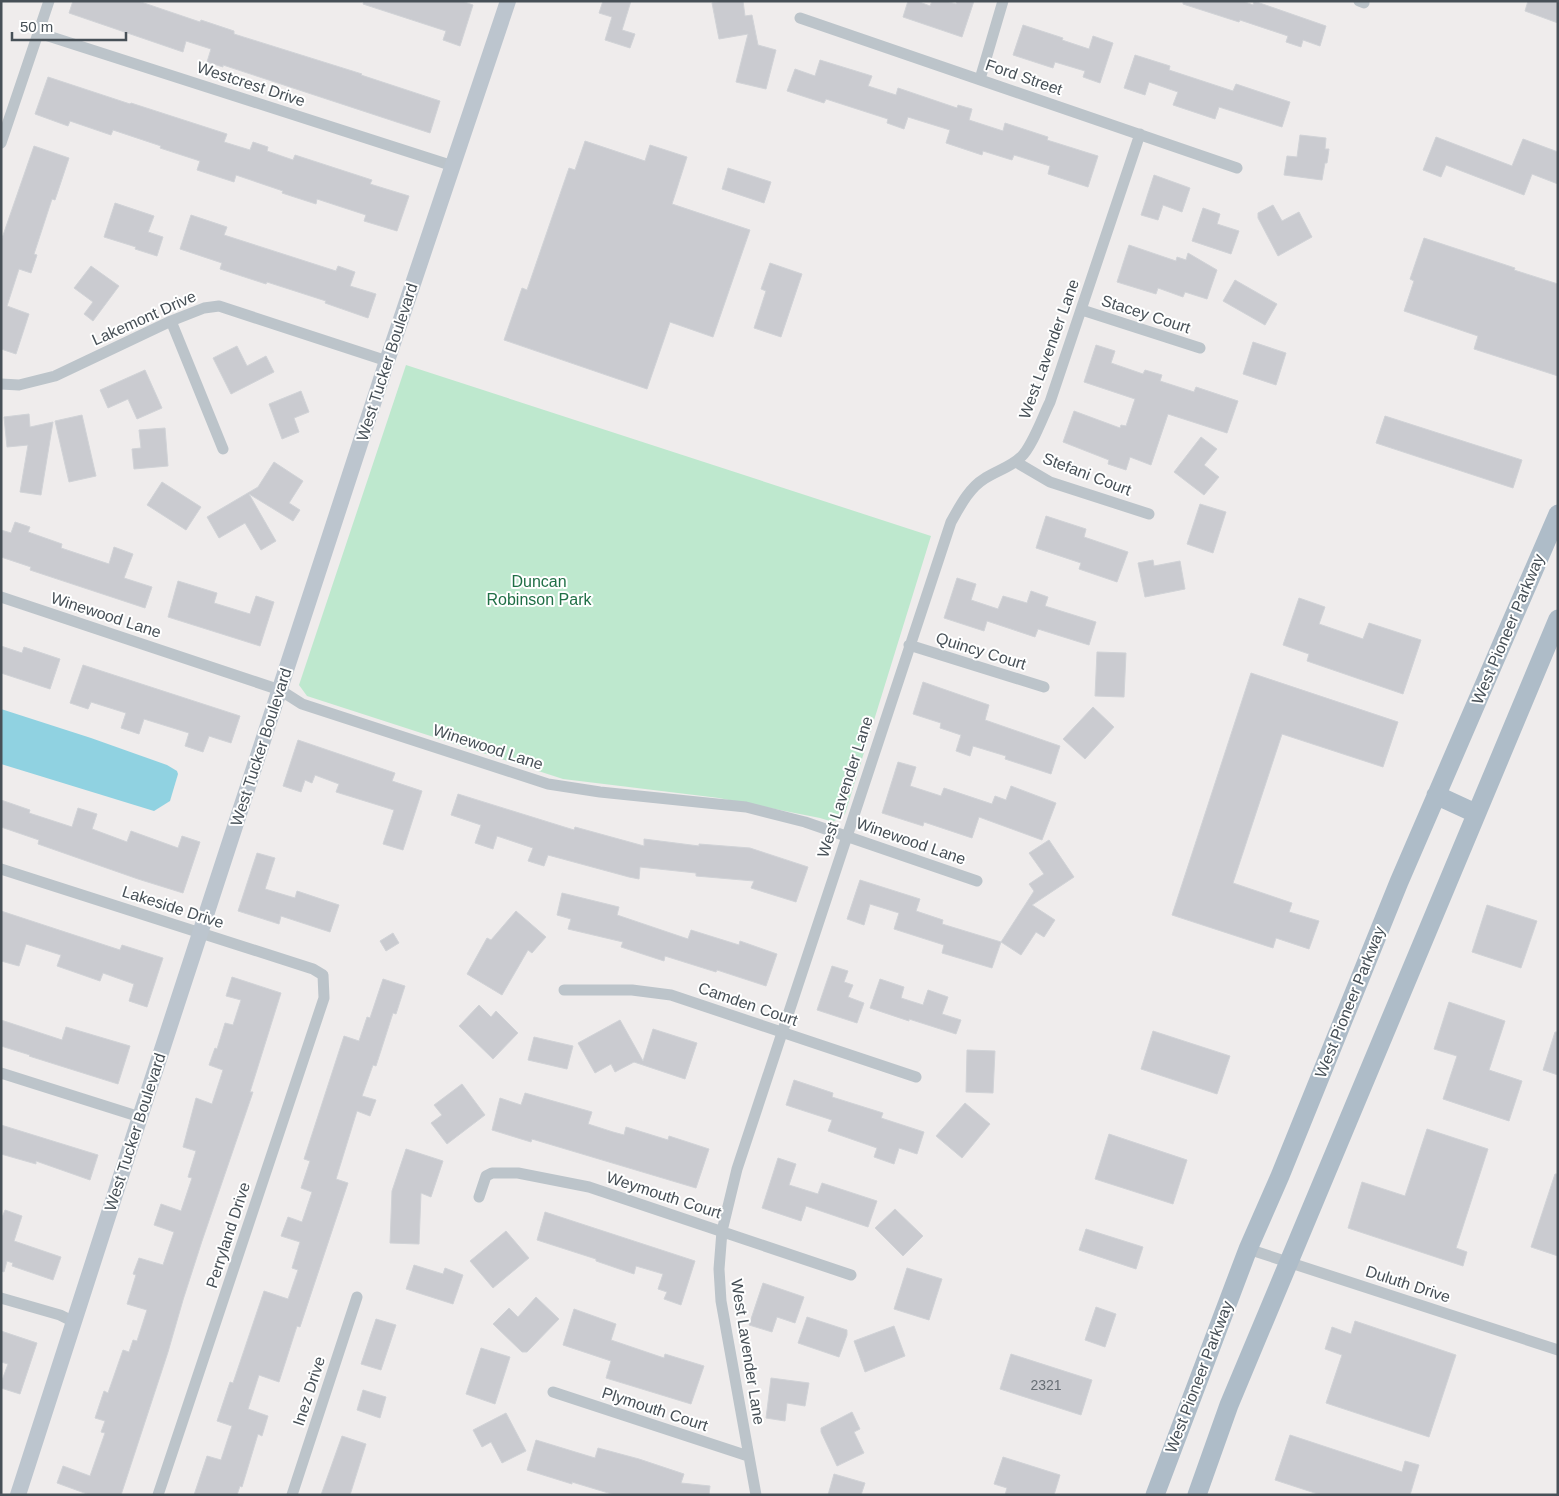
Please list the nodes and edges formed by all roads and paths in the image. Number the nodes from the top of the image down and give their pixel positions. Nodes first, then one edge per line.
1 (49, 1) edge
2 (508, 1) edge
3 (1003, 1) edge
4 (800, 18) dead end
5 (39, 33) junction
6 (980, 80) junction
7 (1140, 134) junction
8 (1, 143) edge
9 (452, 166) junction
10 (1237, 168) dead end
11 (1082, 310) junction
12 (171, 322) junction
13 (1200, 348) dead end
14 (387, 362) junction
15 (1, 384) edge
16 (223, 449) dead end
17 (1016, 462) junction
18 (1149, 514) dead end
19 (1558, 514) edge
20 (1, 597) edge
21 (1558, 618) edge
22 (909, 646) junction
23 (1044, 687) dead end
24 (280, 690) junction
25 (1436, 795) junction
26 (1476, 813) junction
27 (846, 836) junction
28 (1, 869) edge
29 (977, 881) dead end
30 (201, 933) junction
31 (325, 985) joint
32 (564, 990) dead end
33 (783, 1033) junction
34 (1, 1073) edge
35 (916, 1077) dead end
36 (140, 1117) junction
37 (479, 1198) dead end
38 (722, 1231) junction
39 (1248, 1249) junction
40 (1289, 1262) junction
41 (851, 1275) dead end
42 (357, 1297) dead end
43 (1, 1298) edge
44 (74, 1322) junction
45 (1558, 1350) edge
46 (553, 1392) dead end
47 (748, 1456) junction
48 (18, 1495) edge
49 (158, 1495) edge
50 (292, 1495) edge
51 (756, 1495) edge
52 (1155, 1495) edge
53 (1196, 1495) edge

1 - 5 street
2 - 9 street, West Tucker Boulevard
3 - 6 street
4 - 6 street, Ford Street
5 - 8 street
5 - 9 street, Westcrest Drive
6 - 7 street, Ford Street
7 - 10 street, Ford Street
7 - 11 street, West Lavender Lane
9 - 14 street, West Tucker Boulevard
11 - 13 street, Stacey Court
11 - 17 street, West Lavender Lane
12 - 14 street, Lakemont Drive
12 - 15 street, Lakemont Drive
12 - 16 street
14 - 24 street, West Tucker Boulevard
17 - 18 street, Stefani Court
17 - 22 street, West Lavender Lane
19 - 25 main road, West Pioneer Parkway
20 - 24 street, Winewood Lane
21 - 26 main road
22 - 23 street, Quincy Court
22 - 27 street, West Lavender Lane
24 - 27 street, Winewood Lane
24 - 30 street, West Tucker Boulevard
25 - 26 main road
25 - 39 main road, West Pioneer Parkway
26 - 40 main road
27 - 29 street, Winewood Lane
27 - 33 street, West Lavender Lane
28 - 30 street, Lakeside Drive
30 - 31 street, Lakeside Drive
30 - 36 street, West Tucker Boulevard
31 - 49 street, Perryland Drive
32 - 33 street, Camden Court
33 - 35 street, Camden Court
33 - 38 street, West Lavender Lane
34 - 36 street
36 - 44 street, West Tucker Boulevard
37 - 38 street, Weymouth Court
38 - 41 street, Weymouth Court
38 - 47 street, West Lavender Lane
39 - 40 street, Duluth Drive
39 - 52 main road, West Pioneer Parkway
40 - 45 street, Duluth Drive
40 - 53 main road
42 - 50 street, Inez Drive
43 - 44 street
44 - 48 street, West Tucker Boulevard
46 - 47 street, Plymouth Court
47 - 51 street, West Lavender Lane

